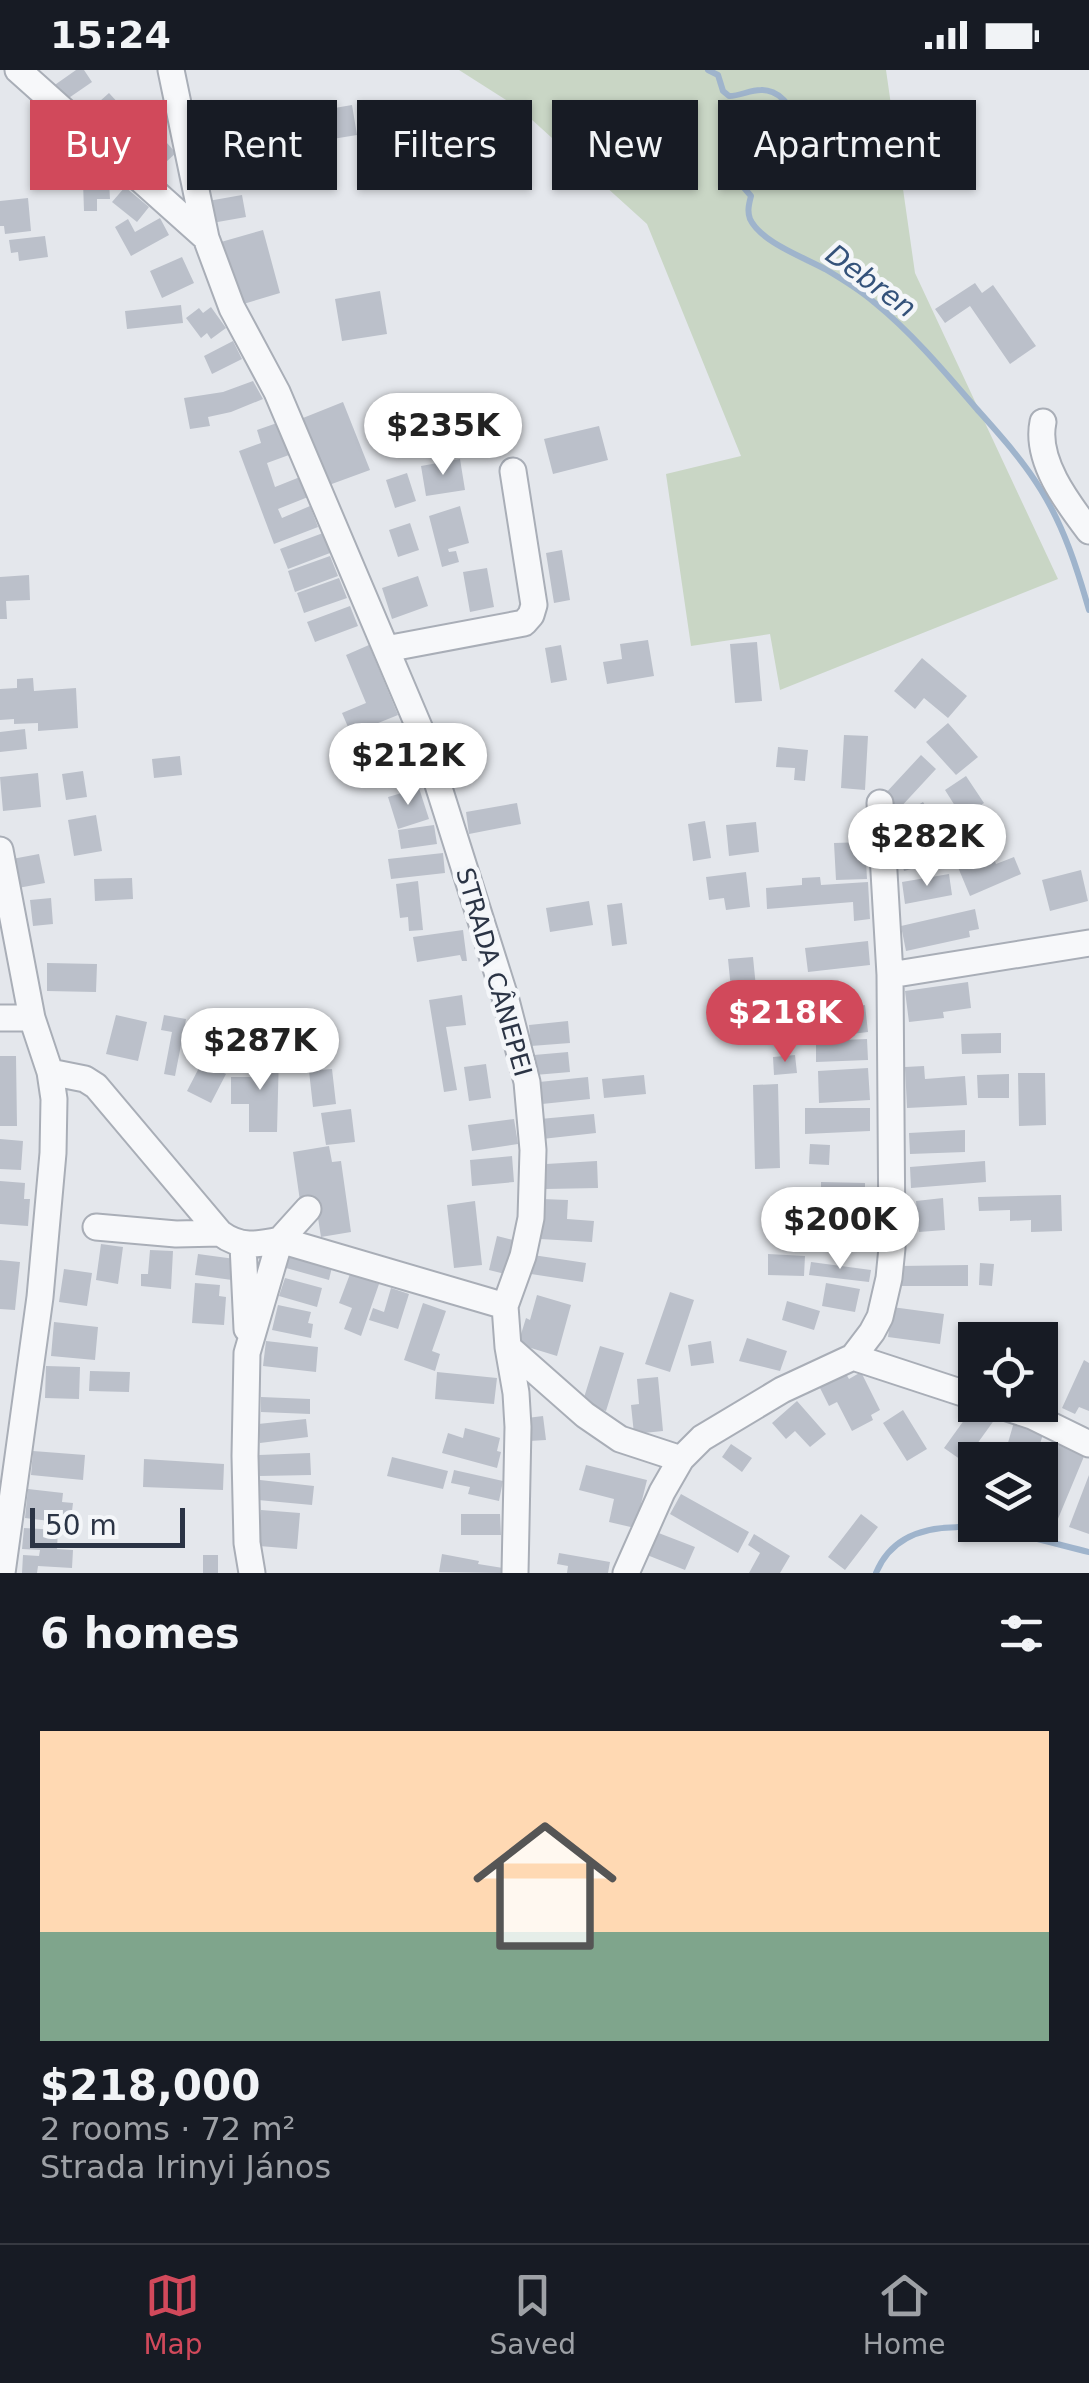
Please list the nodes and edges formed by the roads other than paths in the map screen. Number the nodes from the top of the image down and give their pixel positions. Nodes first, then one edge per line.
1 (18, 70) edge
2 (171, 70) edge
3 (206, 238) junction
4 (1043, 422) dead end
5 (513, 471) dead end
6 (1089, 531) edge
7 (386, 649) junction
8 (880, 803) dead end
9 (0, 850) edge
10 (1089, 943) edge
11 (890, 975) junction
12 (0, 1018) edge
13 (32, 1018) junction
14 (50, 1072) junction
15 (308, 1208) dead end
16 (96, 1227) dead end
17 (231, 1239) junction
18 (280, 1240) junction
19 (505, 1306) junction
20 (508, 1347) junction
21 (248, 1353) junction
22 (853, 1356) junction
23 (958, 1392) edge
24 (1044, 1422) edge
25 (1089, 1444) edge
26 (681, 1459) junction
27 (2, 1573) edge
28 (252, 1573) edge
29 (515, 1573) edge
30 (626, 1573) edge

1 - 3 street, STRADA CÂNEPEI
2 - 3 street, STRADA CÂNEPEI
3 - 7 street, STRADA CÂNEPEI
4 - 6 street
5 - 7 street
7 - 19 street, STRADA CÂNEPEI
8 - 11 street
9 - 13 street
10 - 11 street
11 - 22 street
12 - 13 street
13 - 14 street
14 - 17 street
14 - 27 street
15 - 18 street
16 - 17 street
17 - 18 street
17 - 21 street
18 - 19 street
18 - 21 street
19 - 20 street, STRADA CÂNEPEI
20 - 26 street
20 - 29 street, STRADA CÂNEPEI
21 - 28 street
22 - 23 street
22 - 26 street
24 - 25 street
26 - 30 street

